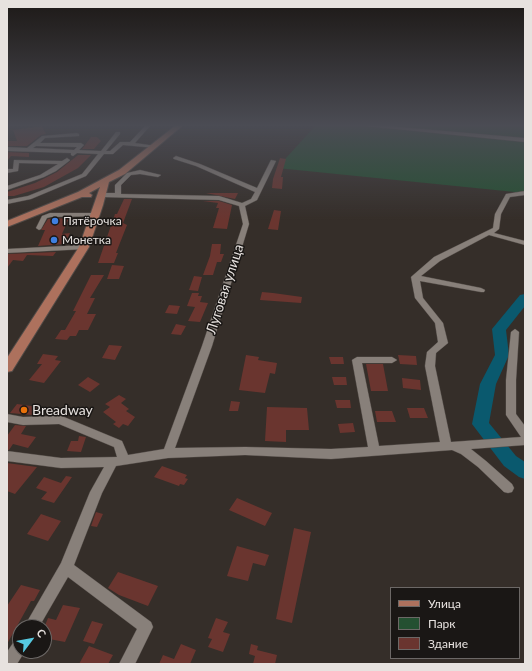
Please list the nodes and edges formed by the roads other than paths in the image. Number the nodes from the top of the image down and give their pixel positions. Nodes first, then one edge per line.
1 (100, 157) edge
2 (140, 157) edge
3 (176, 158) dead end
4 (273, 161) dead end
5 (7, 171) edge
6 (158, 175) dead end
7 (105, 183) junction
8 (7, 188) edge
9 (258, 191) junction
10 (525, 193) edge
11 (81, 194) junction
12 (118, 195) junction
13 (101, 198) junction
14 (7, 202) edge
15 (242, 205) junction
16 (96, 215) junction
17 (7, 224) edge
18 (39, 228) dead end
19 (488, 233) junction
20 (525, 244) edge
21 (84, 247) junction
22 (7, 251) edge
23 (415, 277) junction
24 (481, 290) dead end
25 (515, 332) dead end
26 (392, 360) dead end
27 (7, 368) edge
28 (7, 418) edge
29 (525, 434) edge
30 (525, 441) edge
31 (449, 447) junction
32 (374, 450) junction
33 (168, 453) junction
34 (7, 456) edge
35 (118, 461) junction
36 (508, 488) dead end
37 (66, 567) junction
38 (36, 619) edge
39 (127, 664) edge

1 - 14 street
2 - 7 main road
3 - 9 street
4 - 9 street
5 - 8 street
6 - 12 street
7 - 11 main road
7 - 13 main road
9 - 15 street
10 - 19 street
11 - 13 main road
11 - 17 main road
12 - 13 street
12 - 15 street
13 - 16 main road
15 - 33 street, Луговая улица
16 - 18 street
16 - 21 main road
19 - 20 street
19 - 23 street
21 - 22 street
21 - 27 main road
23 - 24 street
23 - 31 street
25 - 29 street
26 - 32 street
28 - 35 street
30 - 31 street
31 - 32 street
31 - 36 street
32 - 33 street
33 - 35 street
34 - 35 street
35 - 37 street
37 - 38 street
37 - 39 street

